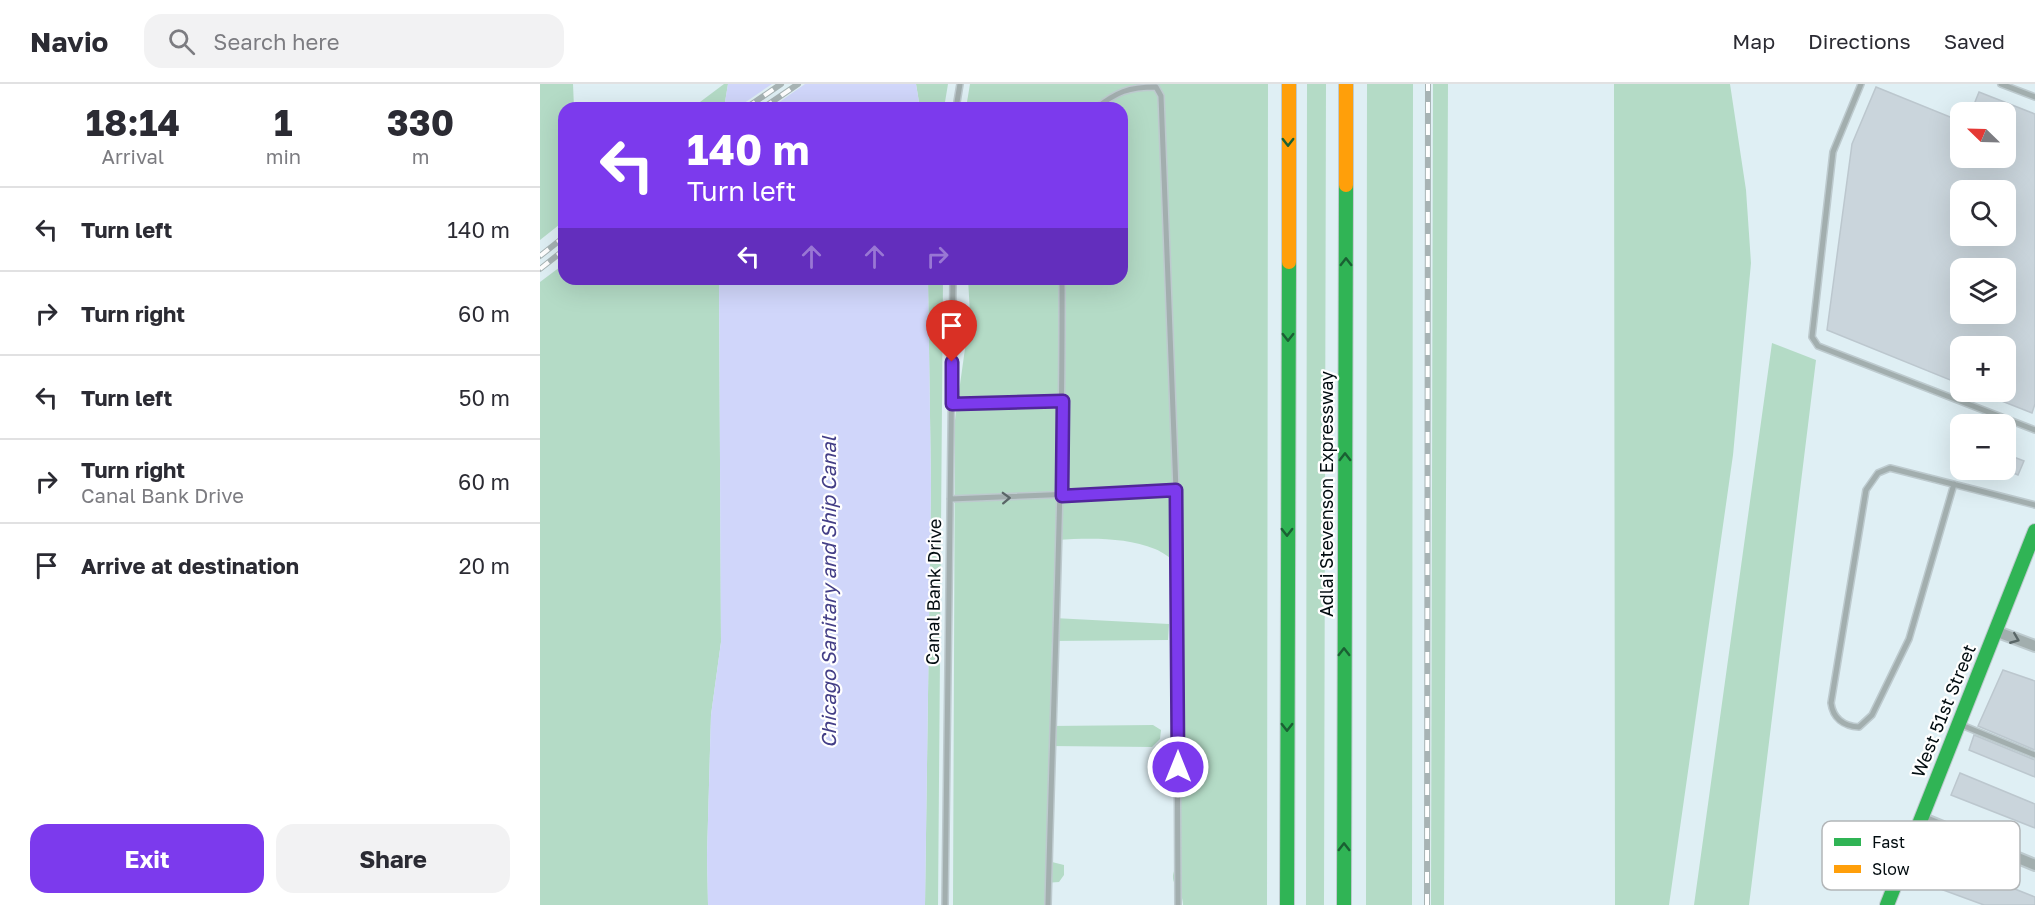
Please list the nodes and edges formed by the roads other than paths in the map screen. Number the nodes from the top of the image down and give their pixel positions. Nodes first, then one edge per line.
1 (960, 84) edge
2 (1288, 84) edge
3 (1346, 84) edge
4 (1861, 84) edge
5 (2001, 84) edge
6 (2013, 86) edge
7 (2035, 98) edge
8 (957, 102) edge
9 (1104, 102) edge
10 (953, 285) edge
11 (1062, 285) edge
12 (1063, 401) junction
13 (952, 404) junction
14 (2035, 430) edge
15 (1954, 483) junction
16 (1176, 490) junction
17 (1062, 496) junction
18 (950, 499) junction
19 (2035, 505) edge
20 (2034, 536) edge
21 (1995, 631) junction
22 (2035, 646) edge
23 (1958, 724) junction
24 (2035, 755) edge
25 (1921, 818) junction
26 (1920, 821) edge
27 (1928, 821) edge
28 (2020, 859) edge
29 (2035, 865) edge
30 (1893, 890) edge
31 (945, 905) edge
32 (1048, 905) edge
33 (1178, 905) edge
34 (1287, 905) edge
35 (1344, 905) edge
36 (1887, 905) edge

1 - 8 lane
2 -> 34 main road
35 -> 3 main road, Adlai Stevenson Expressway
4 - 14 lane
5 - 6 lane
6 - 7 lane
9 - 16 lane
10 - 13 lane, Canal Bank Drive
11 - 12 lane
12 - 13 lane
12 - 17 lane
13 - 18 lane, Canal Bank Drive
15 - 15 lane
15 - 19 lane
16 - 17 lane
16 - 33 lane
18 -> 17 lane
17 - 32 lane
18 - 31 lane, Canal Bank Drive
20 - 21 main road, West 51st Street
21 -> 22 street
21 - 23 main road, West 51st Street
23 - 24 lane
23 - 25 main road, West 51st Street
25 - 26 main road, West 51st Street
25 - 27 street
28 - 29 street
30 - 36 main road, West 51st Street

